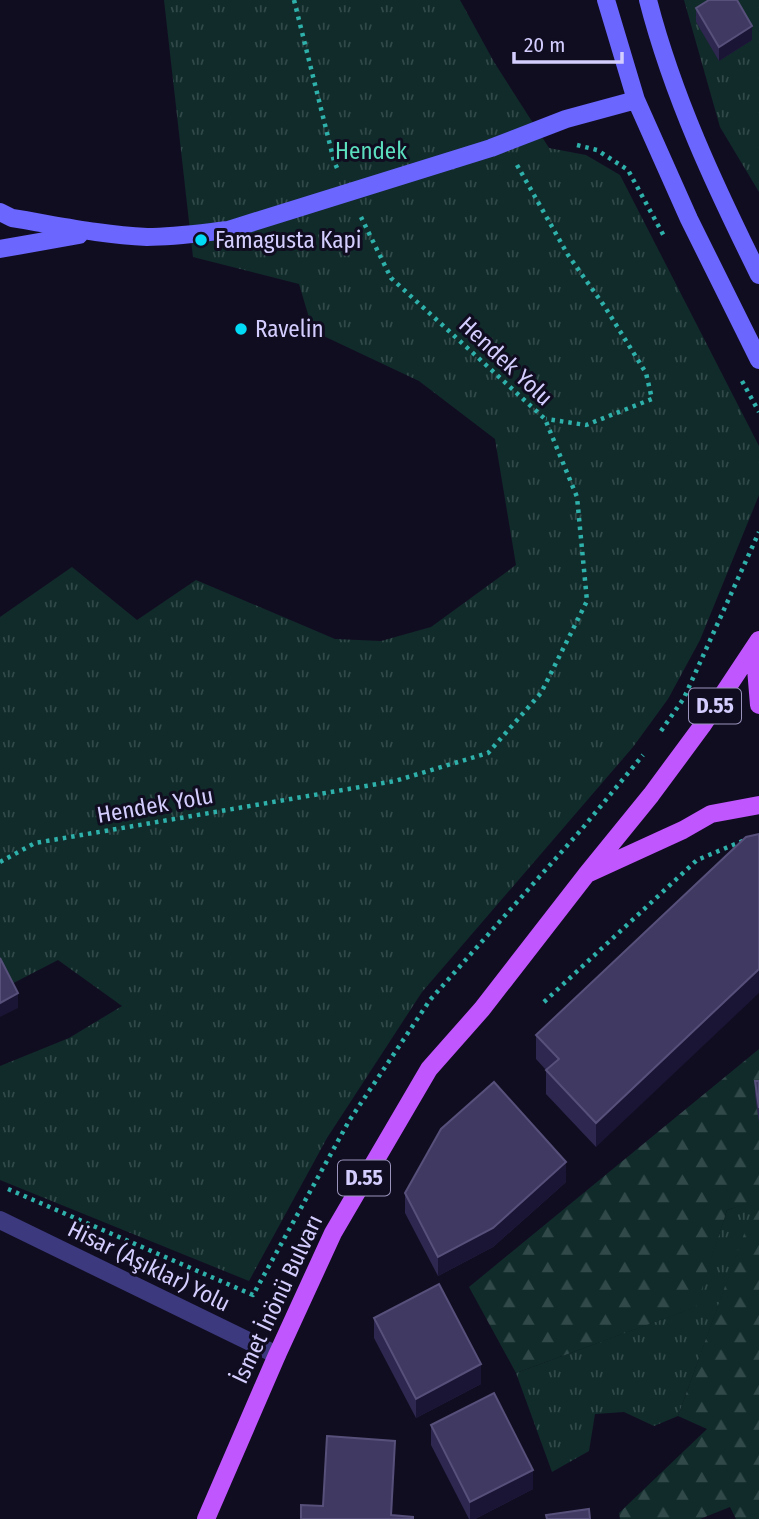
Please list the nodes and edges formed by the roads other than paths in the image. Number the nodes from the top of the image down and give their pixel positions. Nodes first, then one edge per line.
1 (606, 0) edge
2 (648, 0) edge
3 (636, 100) junction
4 (0, 212) edge
5 (93, 232) junction
6 (0, 249) edge
7 (759, 275) edge
8 (759, 360) edge
9 (759, 640) edge
10 (759, 649) edge
11 (759, 705) edge
12 (759, 805) edge
13 (586, 875) junction
14 (0, 1220) edge
15 (277, 1355) junction
16 (206, 1519) edge

1 - 3 street
2 - 7 street
3 - 5 street
3 - 8 street
4 - 5 street
5 - 6 street
9 - 13 main road, İsmet İnönü Bulvarı / D.55
10 - 11 main road, D.55
12 - 13 main road, İsmet İnönü Bulvarı / D.55
13 - 15 main road, İsmet İnönü Bulvarı / D.55
14 - 15 street, Hisar (Aşıklar) Yolu
15 - 16 main road, İsmet İnönü Bulvarı / D.55

